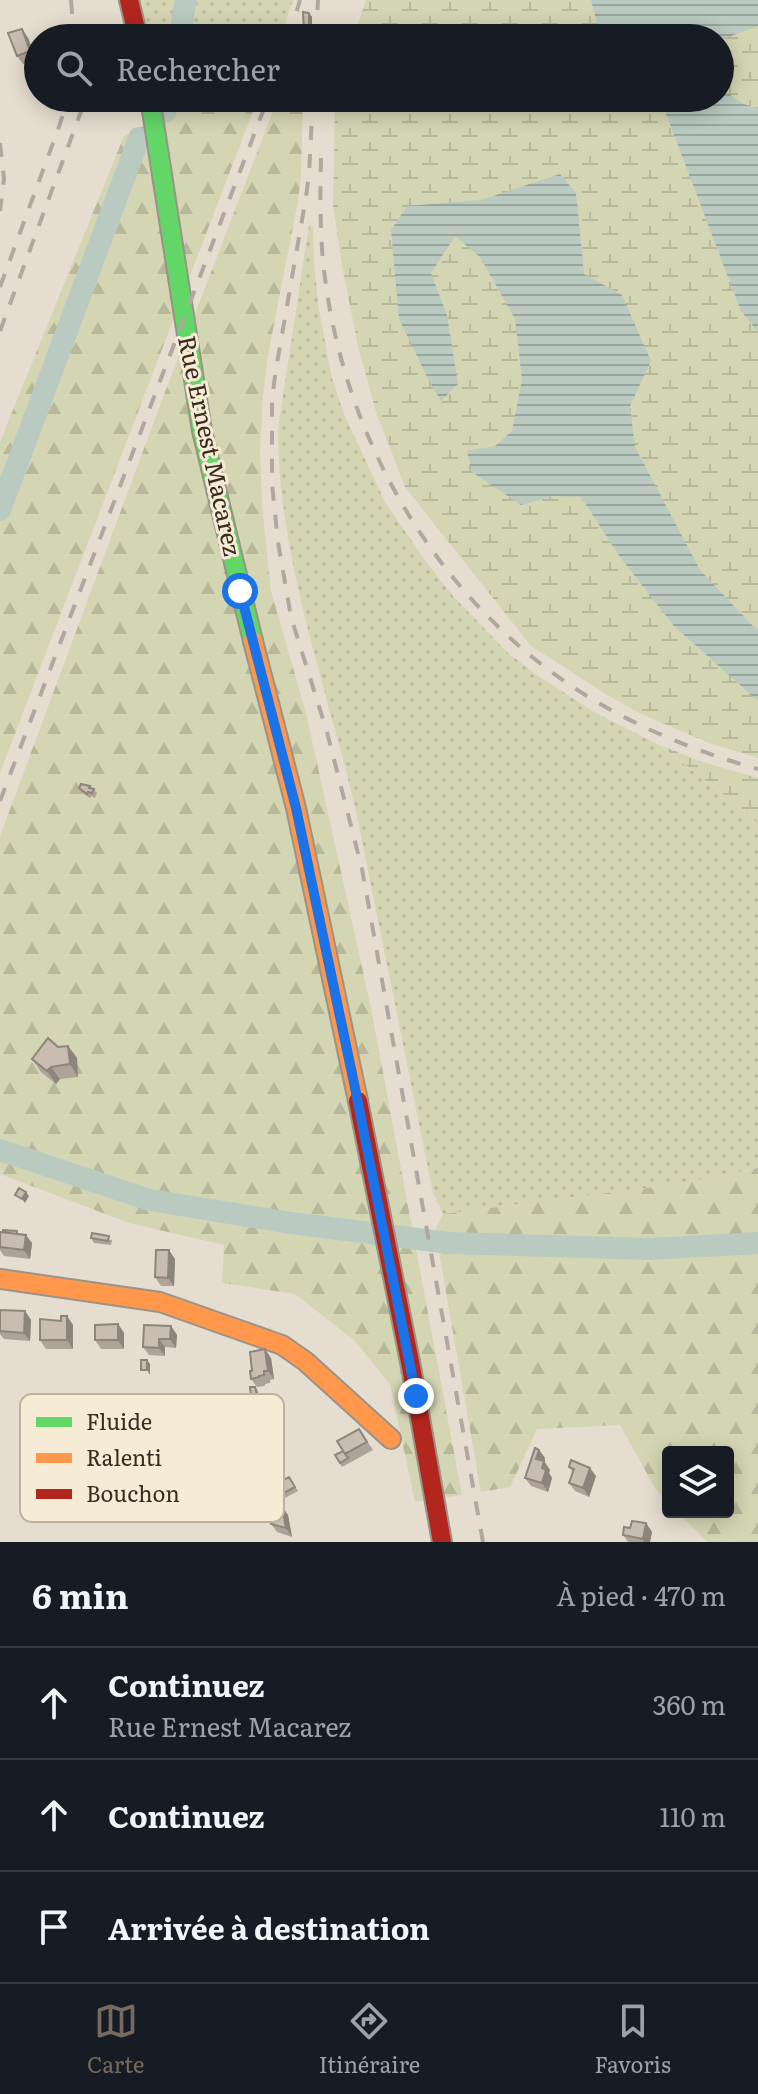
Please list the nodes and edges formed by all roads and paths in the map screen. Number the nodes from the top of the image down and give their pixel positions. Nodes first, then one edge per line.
1 (129, 0) edge
2 (135, 24) edge
3 (152, 112) edge
4 (0, 1279) edge
5 (391, 1439) dead end
6 (442, 1542) edge

1 - 2 main road
3 - 6 main road, Rue Ernest Macarez
4 - 5 main road

